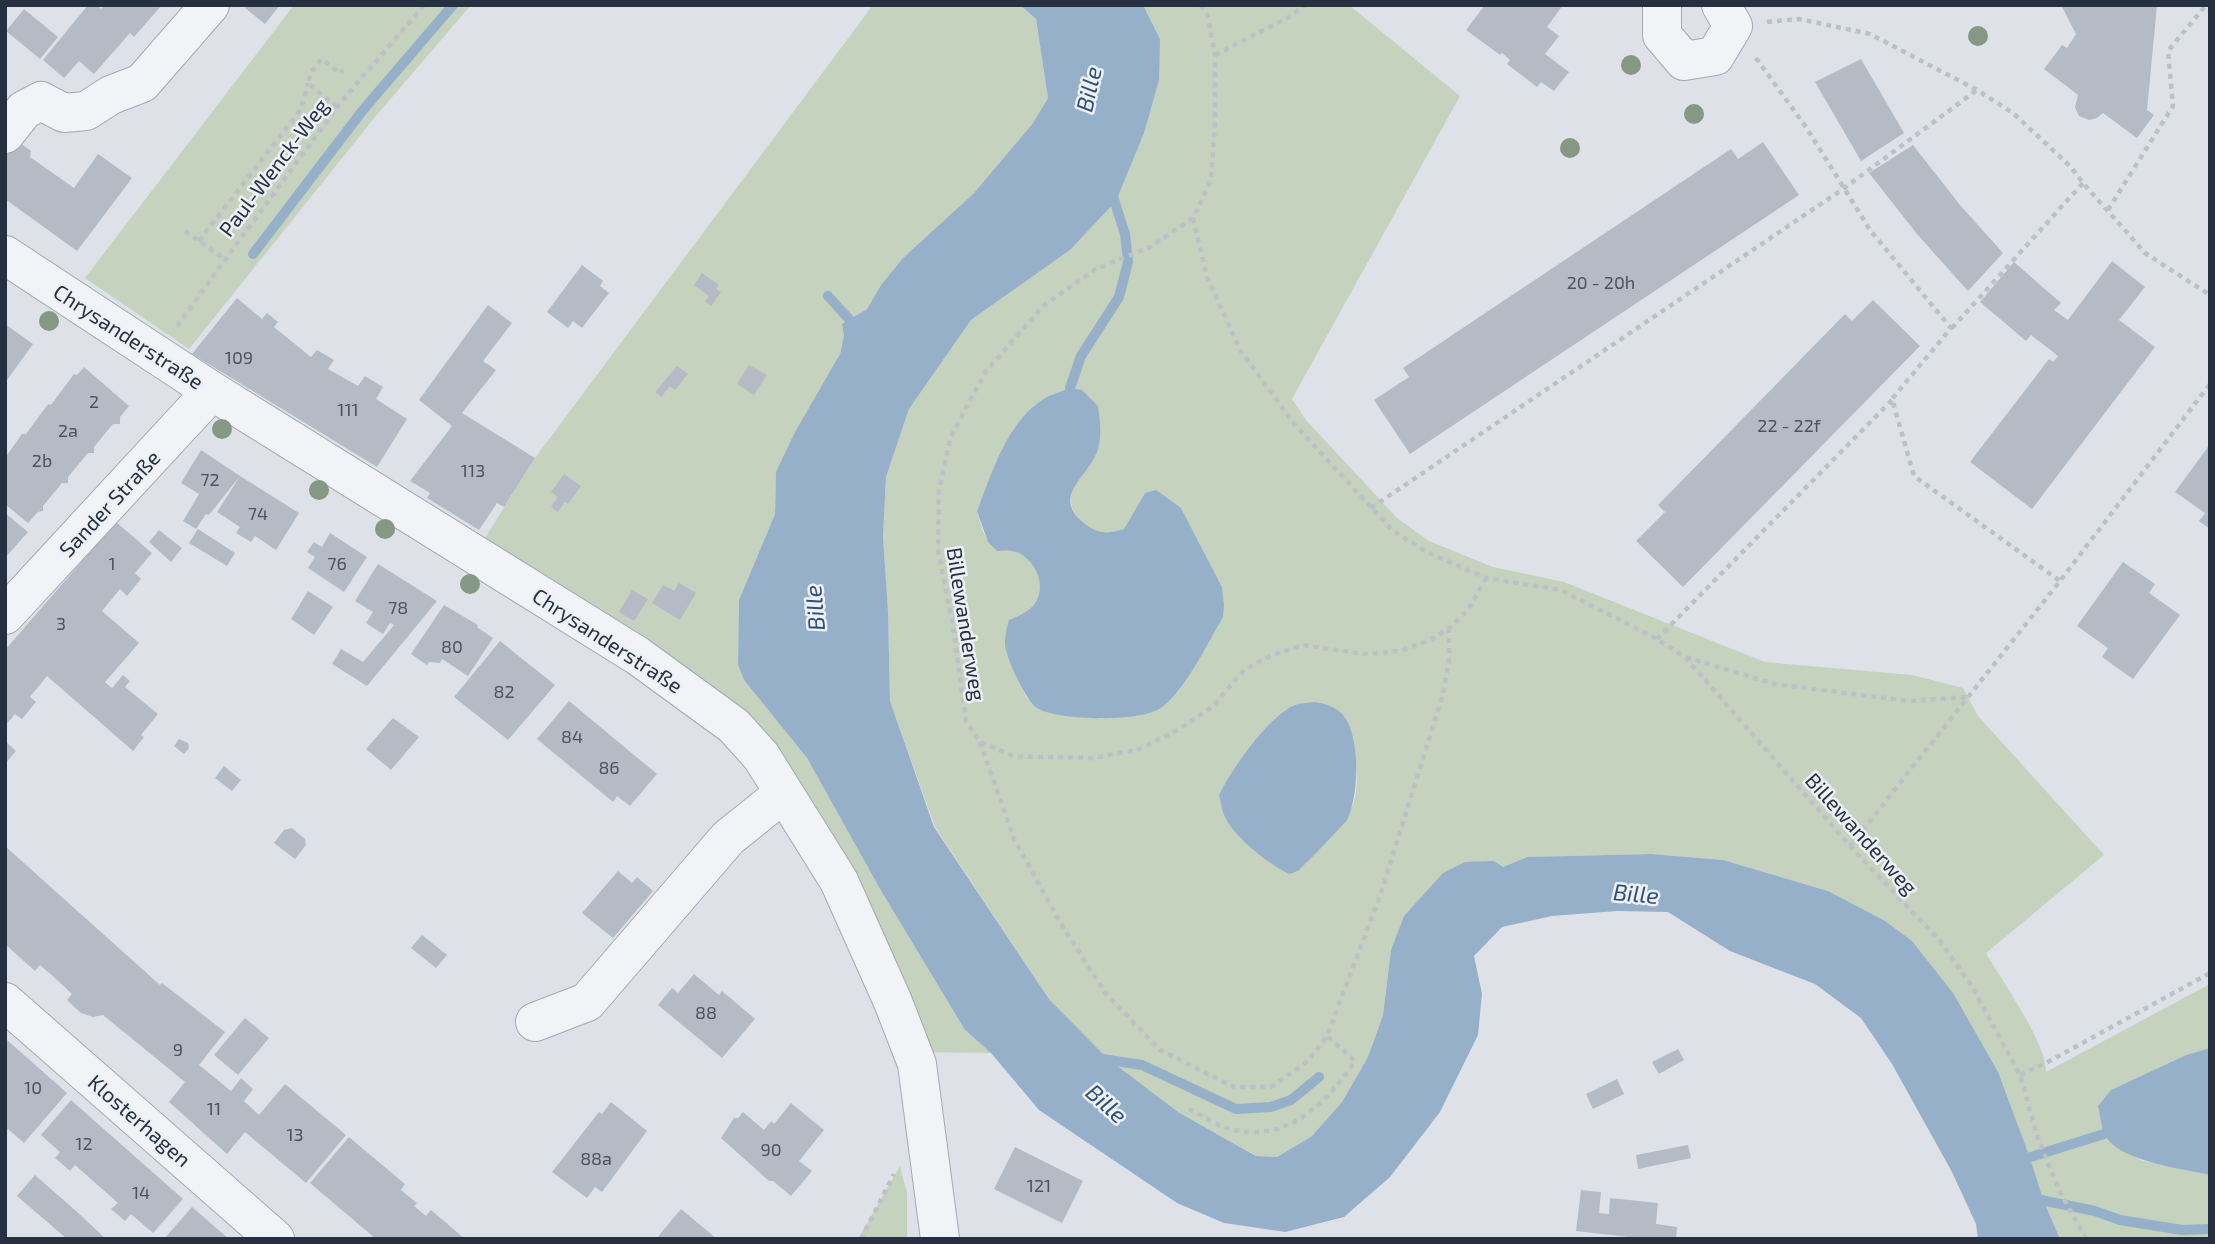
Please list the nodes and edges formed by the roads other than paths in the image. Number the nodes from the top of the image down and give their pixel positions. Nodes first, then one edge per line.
1 (211, 5) edge
2 (1662, 5) edge
3 (1727, 16) edge
4 (5, 134) edge
5 (5, 255) edge
6 (212, 391) junction
7 (5, 615) edge
8 (784, 793) junction
9 (5, 1002) edge
10 (535, 1022) dead end
11 (275, 1239) edge
12 (940, 1239) edge

1 - 4 street
2 - 3 street
5 - 6 street, Chrysanderstraße
6 - 7 street, Sander Straße
6 - 8 street, Chrysanderstraße
8 - 10 street
8 - 12 street, Chrysanderstraße
9 - 11 street, Klosterhagen

